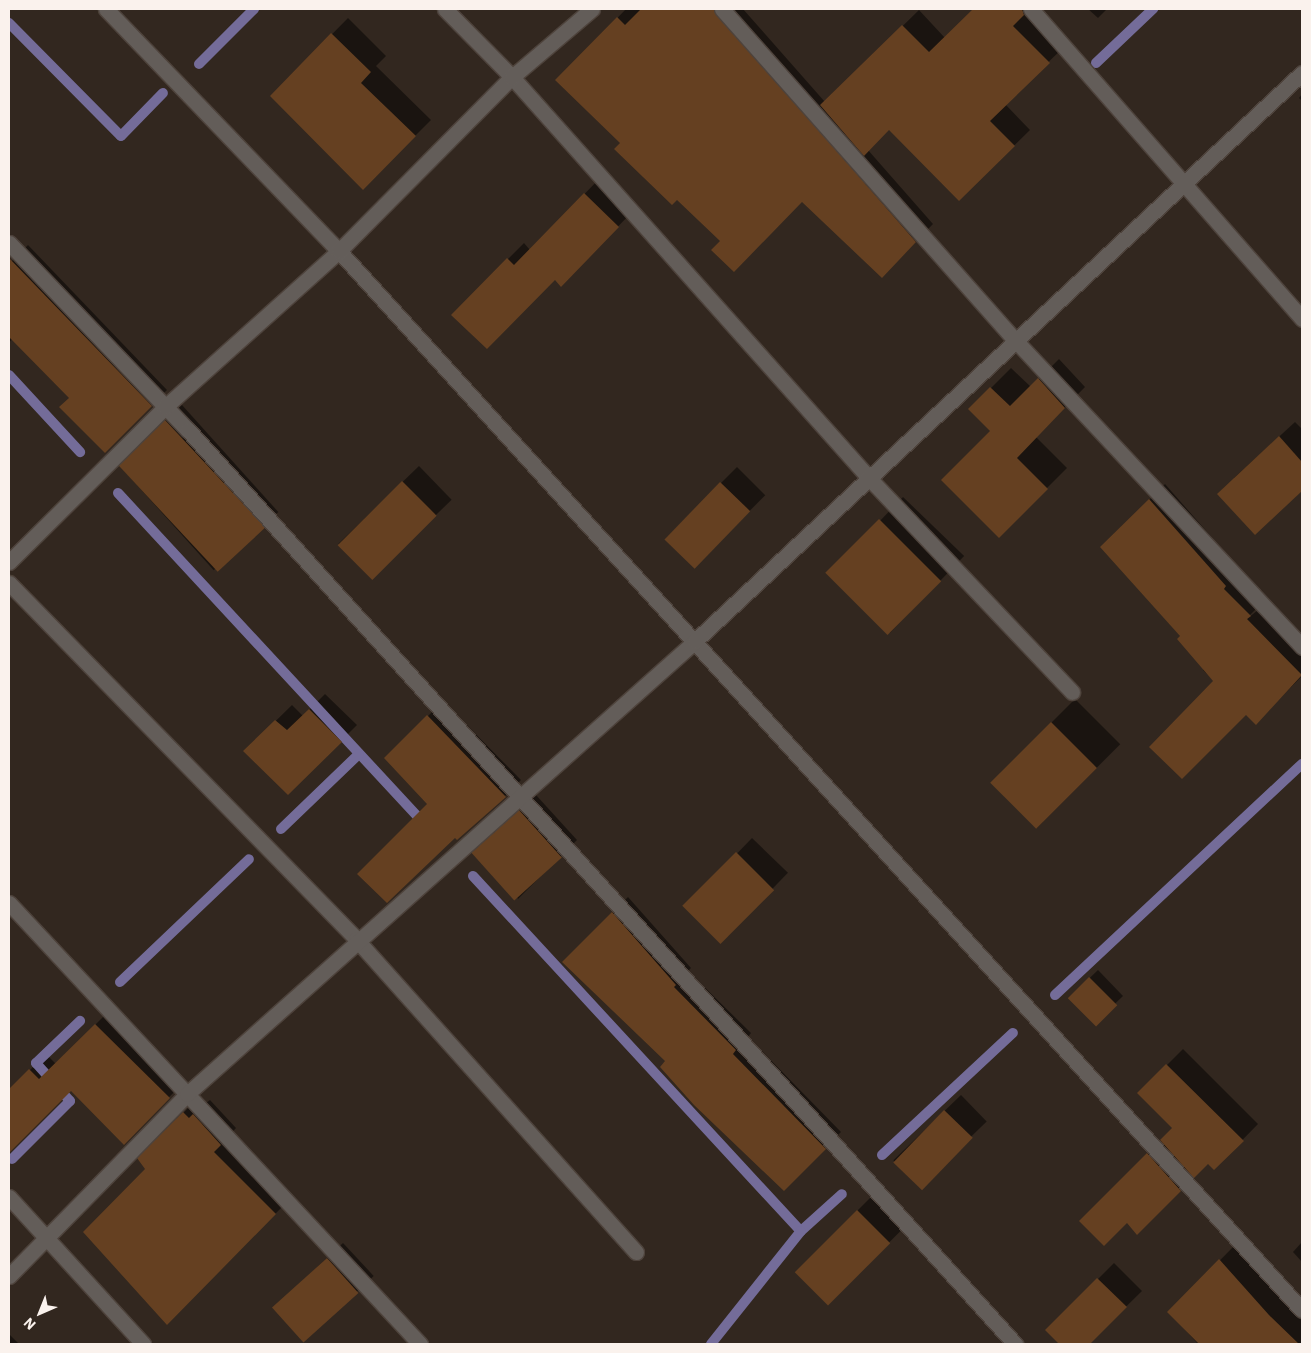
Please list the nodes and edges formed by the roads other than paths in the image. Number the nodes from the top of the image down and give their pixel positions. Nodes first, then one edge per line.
1 (106, 9) edge
2 (445, 9) edge
3 (592, 9) edge
4 (722, 9) edge
5 (1031, 9) edge
6 (1302, 73) edge
7 (512, 77) junction
8 (1183, 185) junction
9 (9, 243) edge
10 (339, 251) junction
11 (1302, 319) edge
12 (1016, 341) junction
13 (165, 407) junction
14 (869, 478) junction
15 (9, 562) edge
16 (9, 583) edge
17 (695, 641) junction
18 (1302, 647) edge
19 (1072, 692) dead end
20 (522, 797) junction
21 (9, 903) edge
22 (356, 939) junction
23 (187, 1094) junction
24 (9, 1197) edge
25 (46, 1238) junction
26 (636, 1252) dead end
27 (9, 1276) edge
28 (1302, 1310) edge
29 (143, 1344) edge
30 (420, 1344) edge
31 (1015, 1344) edge

1 - 10 street
2 - 7 street
3 - 7 street
4 - 12 street
5 - 8 street
6 - 8 street
7 - 10 street
7 - 14 street
8 - 11 street
8 - 12 street
9 - 13 street
10 - 13 street
10 - 17 street
12 - 14 street
12 - 18 street
13 - 15 street
13 - 20 street
14 - 17 street
14 - 19 street
16 - 22 street
17 - 20 street
17 - 28 street
20 - 22 street
20 - 31 street
21 - 23 street
22 - 23 street
22 - 26 street
23 - 25 street
23 - 30 street
24 - 25 street
25 - 27 street
25 - 29 street

